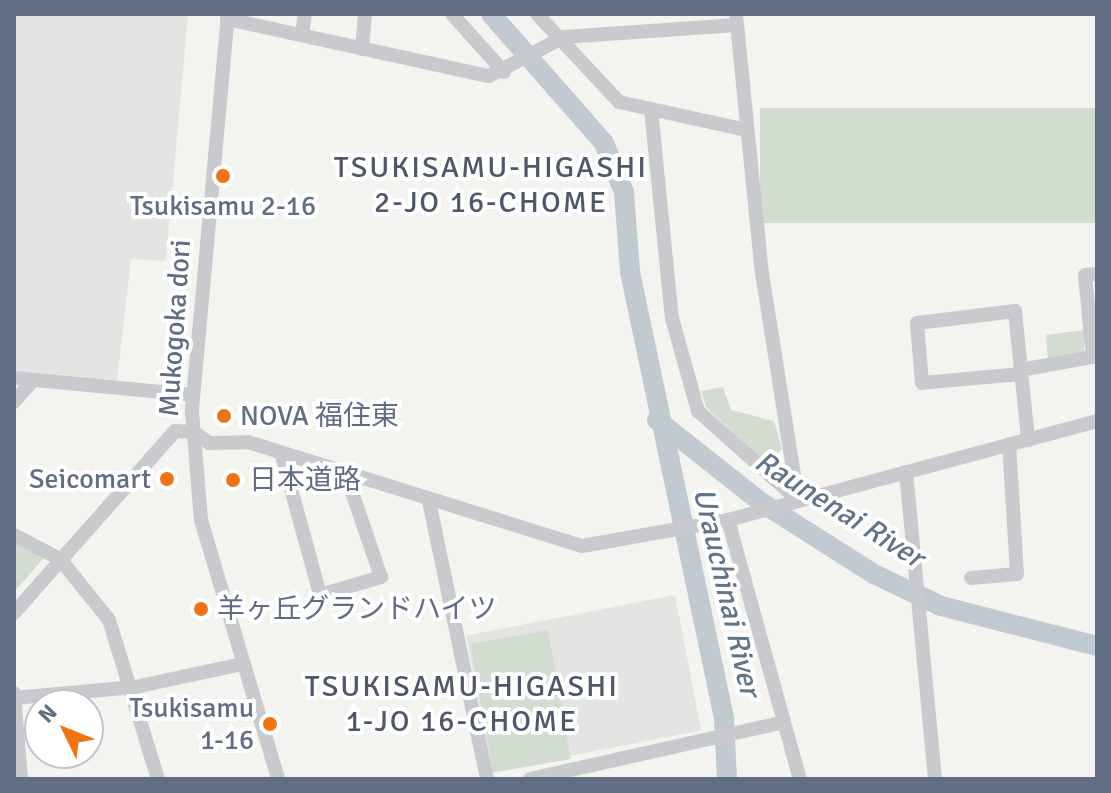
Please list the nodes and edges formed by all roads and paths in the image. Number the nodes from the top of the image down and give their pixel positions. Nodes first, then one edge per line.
1 (305, 14) edge
2 (365, 14) edge
3 (452, 14) edge
4 (537, 14) edge
5 (227, 17) edge
6 (737, 20) edge
7 (302, 35) junction
8 (552, 42) junction
9 (362, 49) junction
10 (504, 72) junction
11 (651, 109) junction
12 (746, 130) junction
13 (1097, 274) edge
14 (1095, 357) edge
15 (1020, 372) junction
16 (14, 378) edge
17 (33, 380) junction
18 (193, 395) junction
19 (14, 402) edge
20 (1097, 421) edge
21 (194, 432) junction
22 (1028, 440) junction
23 (1009, 444) junction
24 (281, 452) junction
25 (906, 472) junction
26 (356, 477) junction
27 (798, 500) junction
28 (429, 501) junction
29 (728, 520) junction
30 (14, 535) edge
31 (60, 559) junction
32 (971, 578) dead end
33 (14, 613) edge
34 (242, 664) junction
35 (135, 687) junction
36 (14, 697) edge
37 (784, 722) junction
38 (21, 779) edge
39 (158, 779) edge
40 (278, 779) edge
41 (487, 779) edge
42 (530, 779) edge
43 (800, 779) edge
44 (935, 779) edge

1 - 7 street
2 - 9 street
3 - 10 street
4 - 8 street
5 - 7 street
5 - 18 street, Mukogoka dori
6 - 8 street
6 - 12 street
7 - 9 street
8 - 10 street
8 - 11 street
9 - 10 street
11 - 12 street
11 - 27 street
12 - 27 street
13 - 14 street
14 - 15 street
15 - 15 street
15 - 22 street
16 - 17 street
17 - 18 street
17 - 19 street
18 - 21 street, Mukogoka dori
20 - 22 street
21 - 24 street
21 - 31 street
21 - 34 street, Mukogoka dori
22 - 23 street
23 - 25 street
23 - 32 street
24 - 26 street
24 - 26 street
25 - 27 street
25 - 44 street
26 - 28 street
27 - 29 street
28 - 29 street
28 - 41 street
29 - 37 street
30 - 31 street
31 - 33 street
31 - 35 street
34 - 35 street
34 - 40 street, Mukogoka dori
35 - 36 street
35 - 39 street
36 - 38 street
37 - 42 street
37 - 43 street

